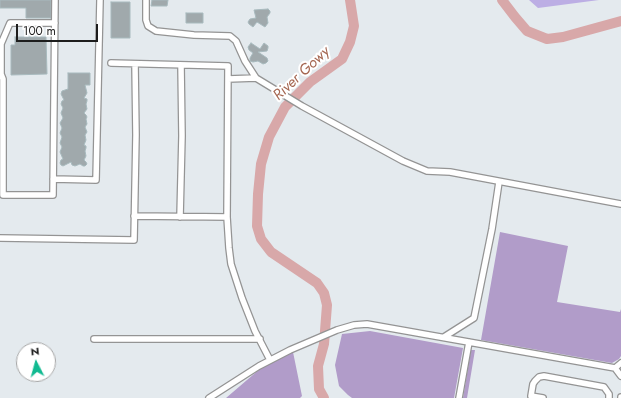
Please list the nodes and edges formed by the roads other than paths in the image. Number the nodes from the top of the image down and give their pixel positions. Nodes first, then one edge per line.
1 (55, 0) edge
2 (100, 0) edge
3 (146, 0) edge
4 (55, 23) junction
5 (111, 63) dead end
6 (135, 64) junction
7 (181, 65) junction
8 (256, 78) junction
9 (228, 79) junction
10 (53, 179) junction
11 (499, 182) junction
12 (621, 204) edge
13 (134, 216) junction
14 (180, 217) junction
15 (227, 217) junction
16 (0, 238) edge
17 (444, 337) junction
18 (94, 339) dead end
19 (260, 340) junction
20 (469, 342) junction
21 (270, 360) junction
22 (621, 363) edge
23 (616, 368) junction
24 (621, 376) edge
25 (209, 398) edge
26 (459, 398) edge
27 (539, 398) edge
28 (609, 398) edge

1 - 4 street
2 - 10 street
3 - 8 street
4 - 10 street
4 - 10 street
5 - 6 street
6 - 7 street
6 - 13 street
7 - 9 street
7 - 14 street
8 - 9 street
8 - 11 street
9 - 15 street
11 - 12 street
11 - 17 street
13 - 14 street
13 - 16 street
14 - 15 street
15 - 19 street
17 - 20 street
17 - 21 street
18 - 19 street
19 - 21 street
20 - 23 street
20 - 26 street
21 - 25 street
22 - 23 street
23 - 24 street
27 - 28 street

